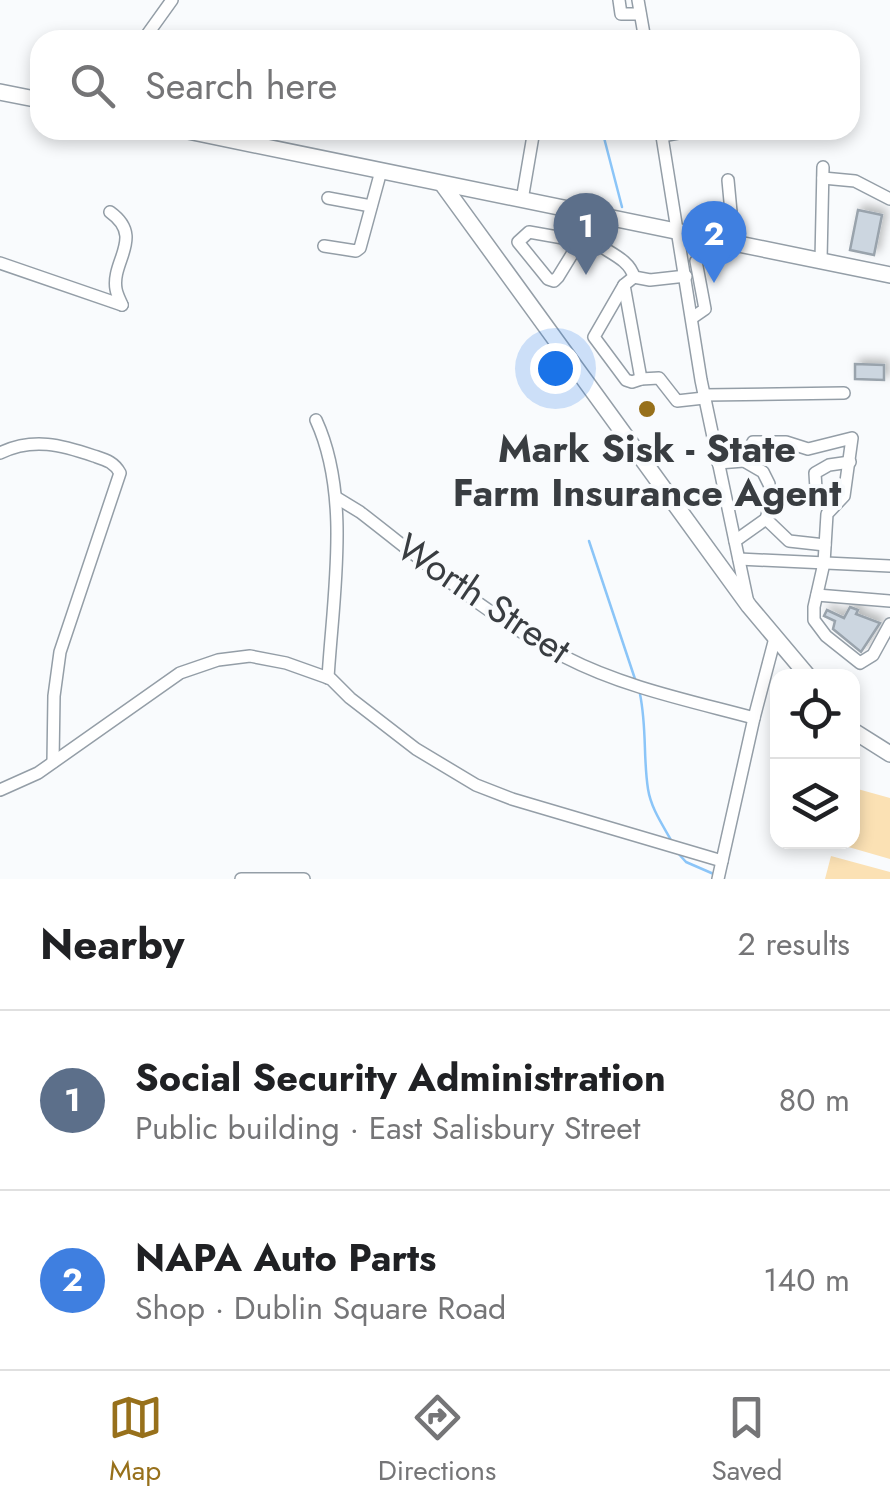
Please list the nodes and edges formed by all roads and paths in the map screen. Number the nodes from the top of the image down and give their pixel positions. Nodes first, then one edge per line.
1 (172, 0) edge
2 (618, 0) edge
3 (638, 0) edge
4 (640, 14) junction
5 (150, 30) edge
6 (643, 30) edge
7 (0, 92) edge
8 (30, 98) edge
9 (230, 140) edge
10 (532, 140) edge
11 (663, 140) edge
12 (381, 172) junction
13 (728, 180) dead end
14 (442, 184) junction
15 (328, 198) dead end
16 (890, 199) edge
17 (522, 200) junction
18 (371, 206) junction
19 (564, 208) junction
20 (110, 212) dead end
21 (606, 216) junction
22 (679, 230) junction
23 (583, 237) junction
24 (724, 240) junction
25 (324, 246) dead end
26 (821, 260) junction
27 (696, 261) dead end
28 (0, 263) edge
29 (890, 275) edge
30 (686, 276) junction
31 (629, 281) junction
32 (692, 318) junction
33 (641, 379) junction
34 (844, 394) dead end
35 (704, 396) junction
36 (316, 420) dead end
37 (0, 453) edge
38 (744, 460) junction
39 (718, 462) junction
40 (850, 462) junction
41 (769, 484) dead end
42 (337, 498) junction
43 (771, 501) dead end
44 (829, 510) junction
45 (766, 519) junction
46 (736, 540) junction
47 (825, 546) junction
48 (740, 559) junction
49 (824, 563) junction
50 (890, 566) edge
51 (725, 574) junction
52 (818, 595) junction
53 (890, 602) edge
54 (749, 606) junction
55 (890, 624) edge
56 (776, 638) junction
57 (802, 669) edge
58 (328, 678) junction
59 (754, 718) junction
60 (860, 735) edge
61 (890, 754) edge
62 (53, 762) junction
63 (0, 790) edge
64 (722, 861) junction
65 (241, 879) edge
66 (304, 879) edge
67 (718, 879) edge

1 - 5 street
2 - 4 street
3 - 4 street
4 - 6 street
7 - 8 main road
9 - 12 main road
10 - 17 street
11 - 22 street
12 - 14 main road
12 - 18 street
13 - 24 street
14 - 17 main road
14 - 51 main road
15 - 18 street
16 - 26 street
17 - 19 main road
18 - 25 street
19 - 21 main road
19 - 23 street
20 - 28 street
21 - 22 main road
21 - 23 street
22 - 24 main road
22 - 30 street
23 - 23 street
23 - 31 street
24 - 26 main road
26 - 29 main road
27 - 32 street
30 - 31 street
30 - 32 street
31 - 33 street
31 - 33 street
32 - 35 street
33 - 35 street
34 - 35 street
35 - 39 street
36 - 42 street
37 - 62 street
38 - 39 street
38 - 40 street
38 - 41 street
39 - 46 street
40 - 44 street
40 - 44 street
42 - 58 street
42 - 59 street, Worth Street
43 - 45 street
44 - 47 street
45 - 46 street
45 - 47 street
46 - 48 street
47 - 49 street
48 - 49 street
48 - 51 street
48 - 54 street
49 - 50 street
49 - 52 street
51 - 54 main road
52 - 53 street
52 - 55 street
54 - 56 main road
56 - 57 main road
56 - 59 street
58 - 62 street
58 - 64 street
59 - 64 street
60 - 61 main road
62 - 63 street
64 - 67 street
65 - 66 street

